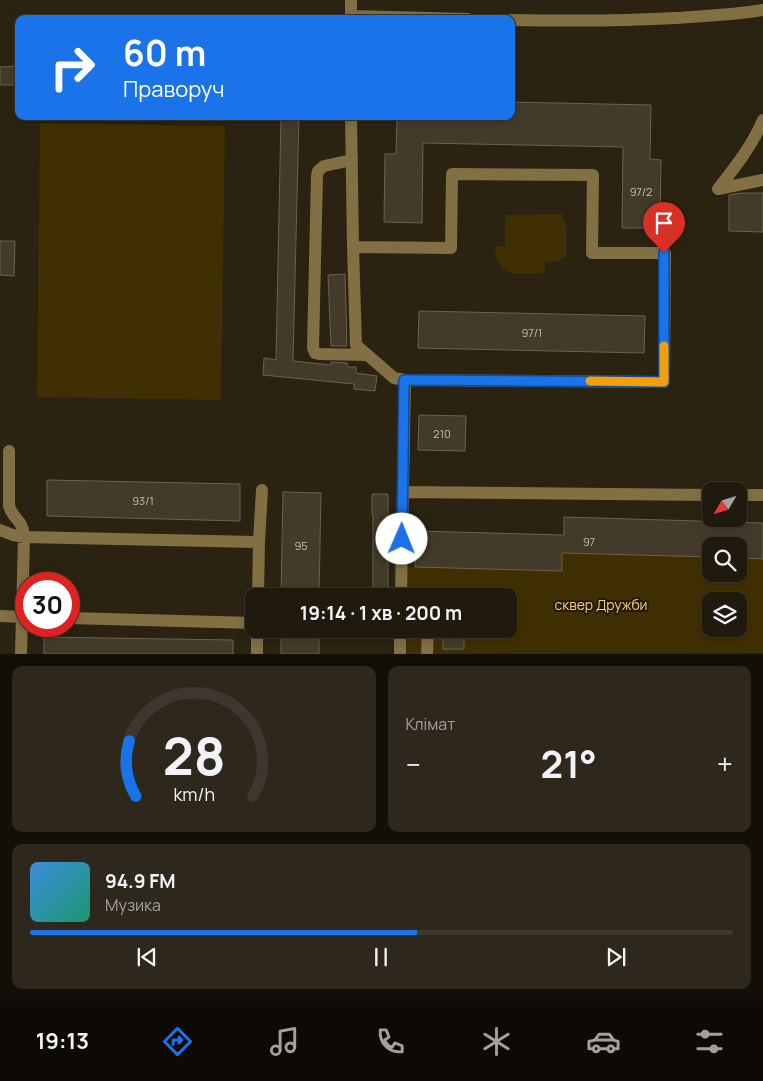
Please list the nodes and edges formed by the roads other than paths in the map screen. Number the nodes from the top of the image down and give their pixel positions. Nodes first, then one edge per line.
1 (351, 0) edge
2 (763, 10) edge
3 (351, 15) edge
4 (515, 20) edge
5 (351, 120) edge
6 (763, 120) edge
7 (352, 160) junction
8 (763, 180) edge
9 (353, 247) junction
10 (366, 355) junction
11 (404, 380) junction
12 (9, 452) dead end
13 (262, 490) dead end
14 (403, 492) junction
15 (702, 495) edge
16 (748, 495) edge
17 (763, 495) edge
18 (0, 530) edge
19 (24, 536) junction
20 (259, 542) junction
21 (24, 572) edge
22 (258, 588) edge
23 (402, 588) edge
24 (0, 616) edge
25 (15, 616) edge
26 (80, 618) edge
27 (245, 623) edge
28 (22, 637) edge
29 (257, 638) edge
30 (400, 638) edge
31 (428, 638) edge
32 (21, 654) edge
33 (257, 654) edge
34 (400, 654) edge
35 (427, 654) edge

1 - 3 street
2 - 4 street
5 - 7 street
6 - 8 street
7 - 9 street
7 - 10 street
9 - 10 street
9 - 11 street
10 - 11 street
11 - 14 street
12 - 19 street
13 - 20 street
14 - 15 street
14 - 23 street
16 - 17 street
18 - 19 street
19 - 20 street
19 - 21 street
20 - 22 street
24 - 25 street
26 - 27 street
28 - 32 street
29 - 33 street
30 - 34 street
31 - 35 street

